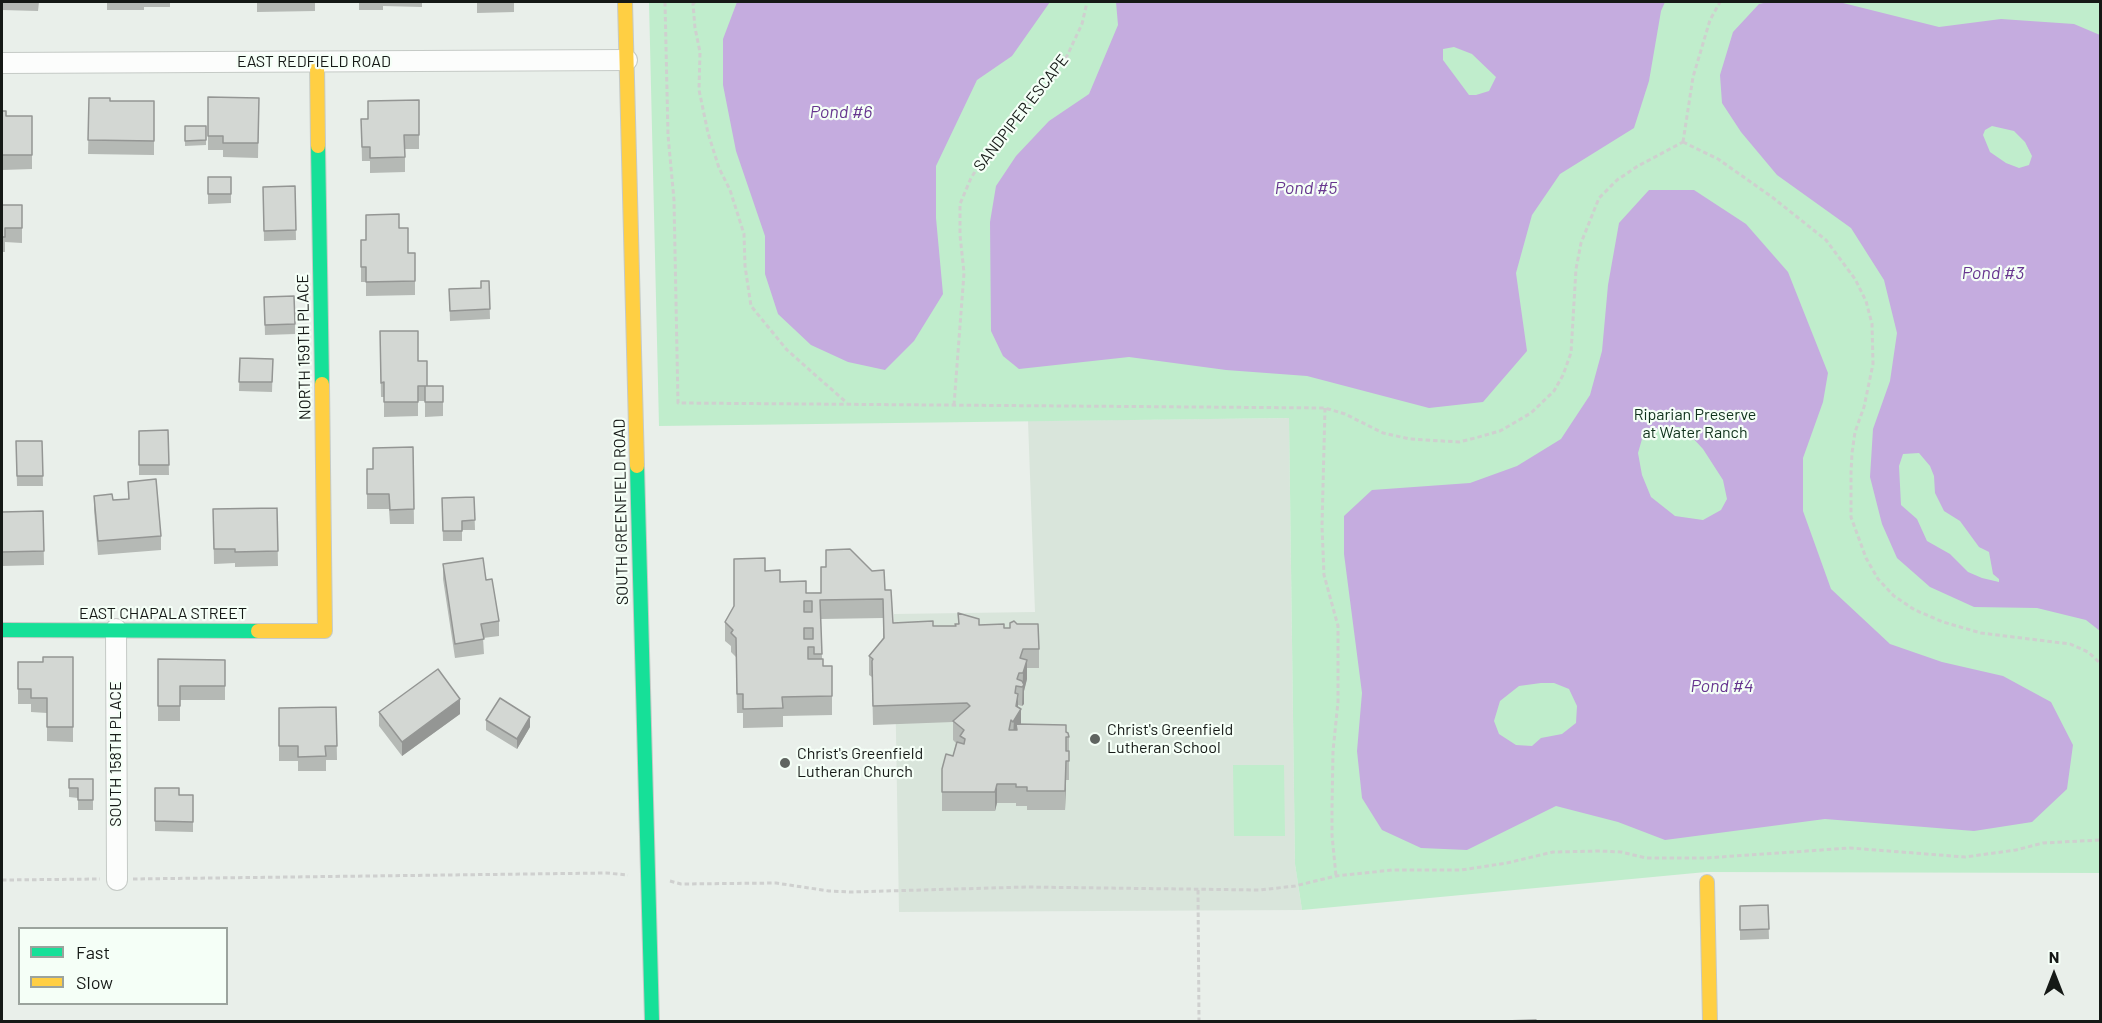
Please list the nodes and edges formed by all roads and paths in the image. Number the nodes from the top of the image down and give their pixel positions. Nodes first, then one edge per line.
1 (625, 2) edge
2 (665, 2) edge
3 (1088, 2) edge
4 (1720, 2) edge
5 (694, 3) edge
6 (627, 60) junction
7 (317, 62) junction
8 (2, 63) edge
9 (1683, 142) junction
10 (848, 404) junction
11 (954, 405) junction
12 (1325, 408) junction
13 (116, 629) junction
14 (2, 630) edge
15 (325, 631) joint
16 (2100, 663) edge
17 (2100, 840) edge
18 (1336, 876) junction
19 (648, 877) junction
20 (2, 880) edge
21 (117, 880) junction
22 (1707, 882) dead end
23 (1198, 890) junction
24 (652, 1022) edge
25 (1199, 1022) edge
26 (1710, 1022) edge

1 - 6 street, SOUTH GREENFIELD ROAD
2 - 10 path
3 - 11 path, SANDPIPER ESCAPE
4 - 9 path
5 - 10 path
6 - 7 street, EAST REDFIELD ROAD
6 - 19 street, SOUTH GREENFIELD ROAD
7 - 8 street, EAST REDFIELD ROAD
7 - 15 street, NORTH 159TH PLACE
9 - 12 path
9 - 16 path
10 - 11 path
11 - 12 path
12 - 18 path
13 - 14 street, EAST CHAPALA STREET
13 - 15 street, EAST CHAPALA STREET
13 - 21 street, SOUTH 158TH PLACE
17 - 18 path
18 - 23 path
19 - 21 path
19 - 23 path
19 - 24 street, SOUTH GREENFIELD ROAD
20 - 21 path
22 - 26 street
23 - 25 path

